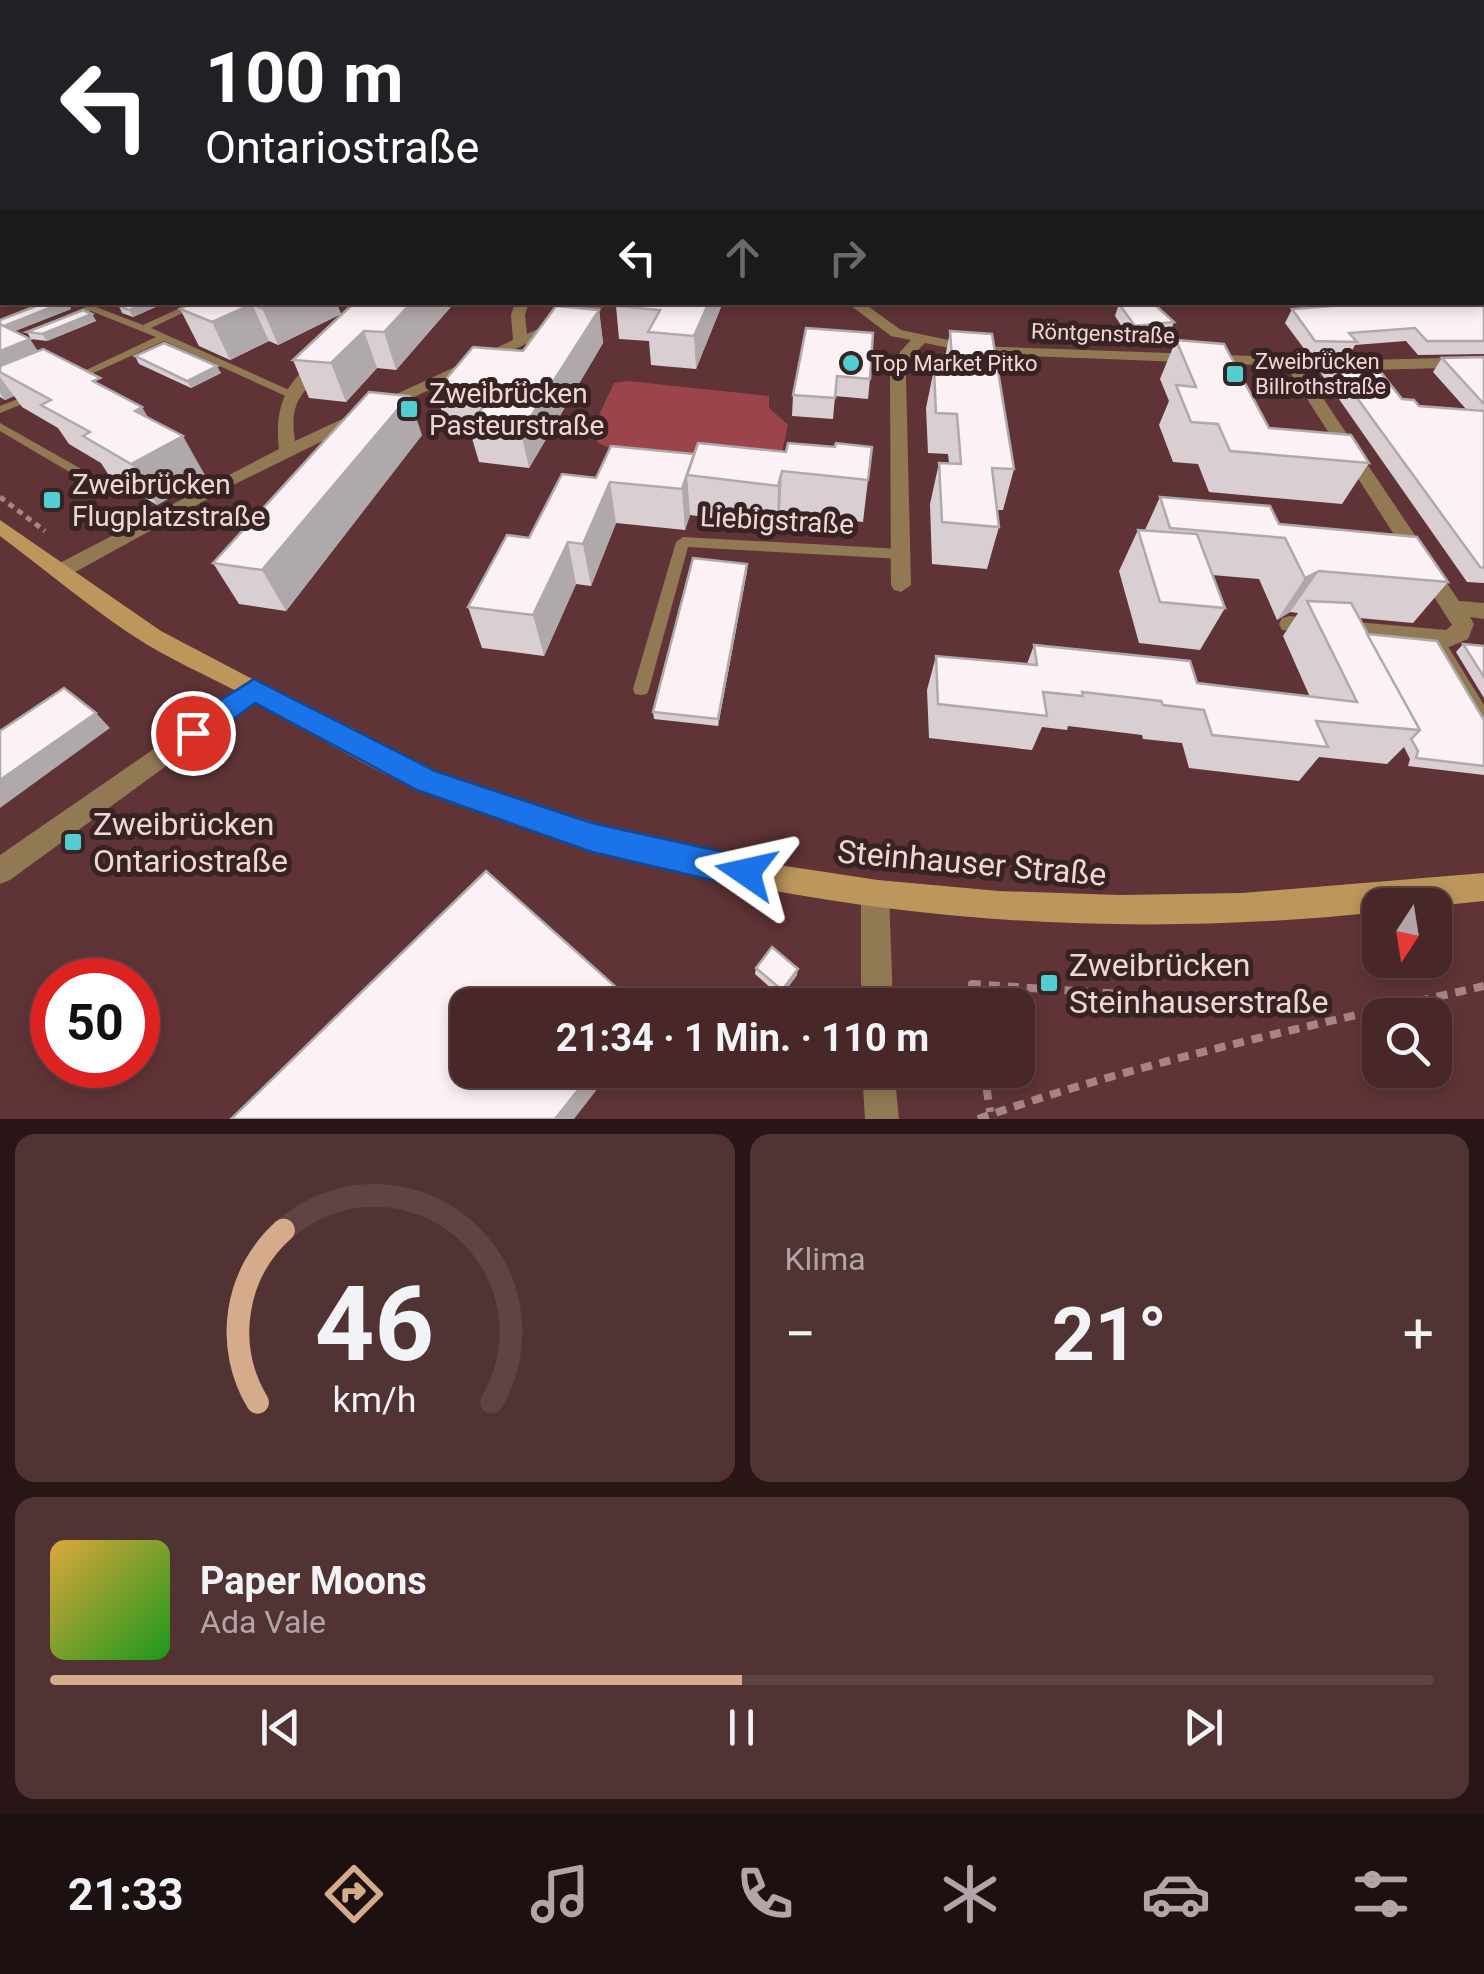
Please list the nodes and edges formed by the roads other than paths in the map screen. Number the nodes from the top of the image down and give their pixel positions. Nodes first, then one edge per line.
1 (195, 305) edge
2 (521, 305) edge
3 (602, 305) edge
4 (856, 305) edge
5 (120, 308) edge
6 (106, 313) junction
7 (55, 323) edge
8 (142, 328) junction
9 (164, 337) junction
10 (918, 341) junction
11 (522, 343) junction
12 (331, 356) edge
13 (1290, 361) junction
14 (1483, 363) edge
15 (66, 381) edge
16 (49, 388) edge
17 (292, 394) junction
18 (0, 410) edge
19 (0, 426) edge
20 (288, 451) junction
21 (116, 494) edge
22 (0, 526) edge
23 (900, 554) junction
24 (61, 571) junction
25 (902, 584) dead end
26 (1456, 608) junction
27 (1484, 611) edge
28 (1290, 624) dead end
29 (1436, 638) junction
30 (254, 689) junction
31 (641, 689) dead end
32 (1484, 720) edge
33 (0, 870) edge
34 (1484, 887) edge
35 (875, 894) junction
36 (876, 988) edge
37 (879, 1088) edge
38 (882, 1119) edge

1 - 8 lane
2 - 11 street
3 - 11 street
4 - 10 street, Röntgenstraße
5 - 6 lane
6 - 7 lane
6 - 8 lane
8 - 9 lane
9 - 15 lane
9 - 17 lane
10 - 13 street, Röntgenstraße
10 - 23 street
11 - 20 street
12 - 17 street
13 - 14 street, Röntgenstraße
13 - 26 street
16 - 18 lane
17 - 20 street
19 - 21 lane
20 - 24 street
22 - 24 main road, Steinhauser Straße
23 - 25 street
23 - 31 lane, Liebigstraße
24 - 30 main road, Steinhauser Straße
26 - 27 street
26 - 29 street
28 - 29 street
29 - 32 lane
30 - 33 street
30 - 35 main road, Steinhauser Straße
34 - 35 main road, Steinhauser Straße
35 - 36 street
37 - 38 street

